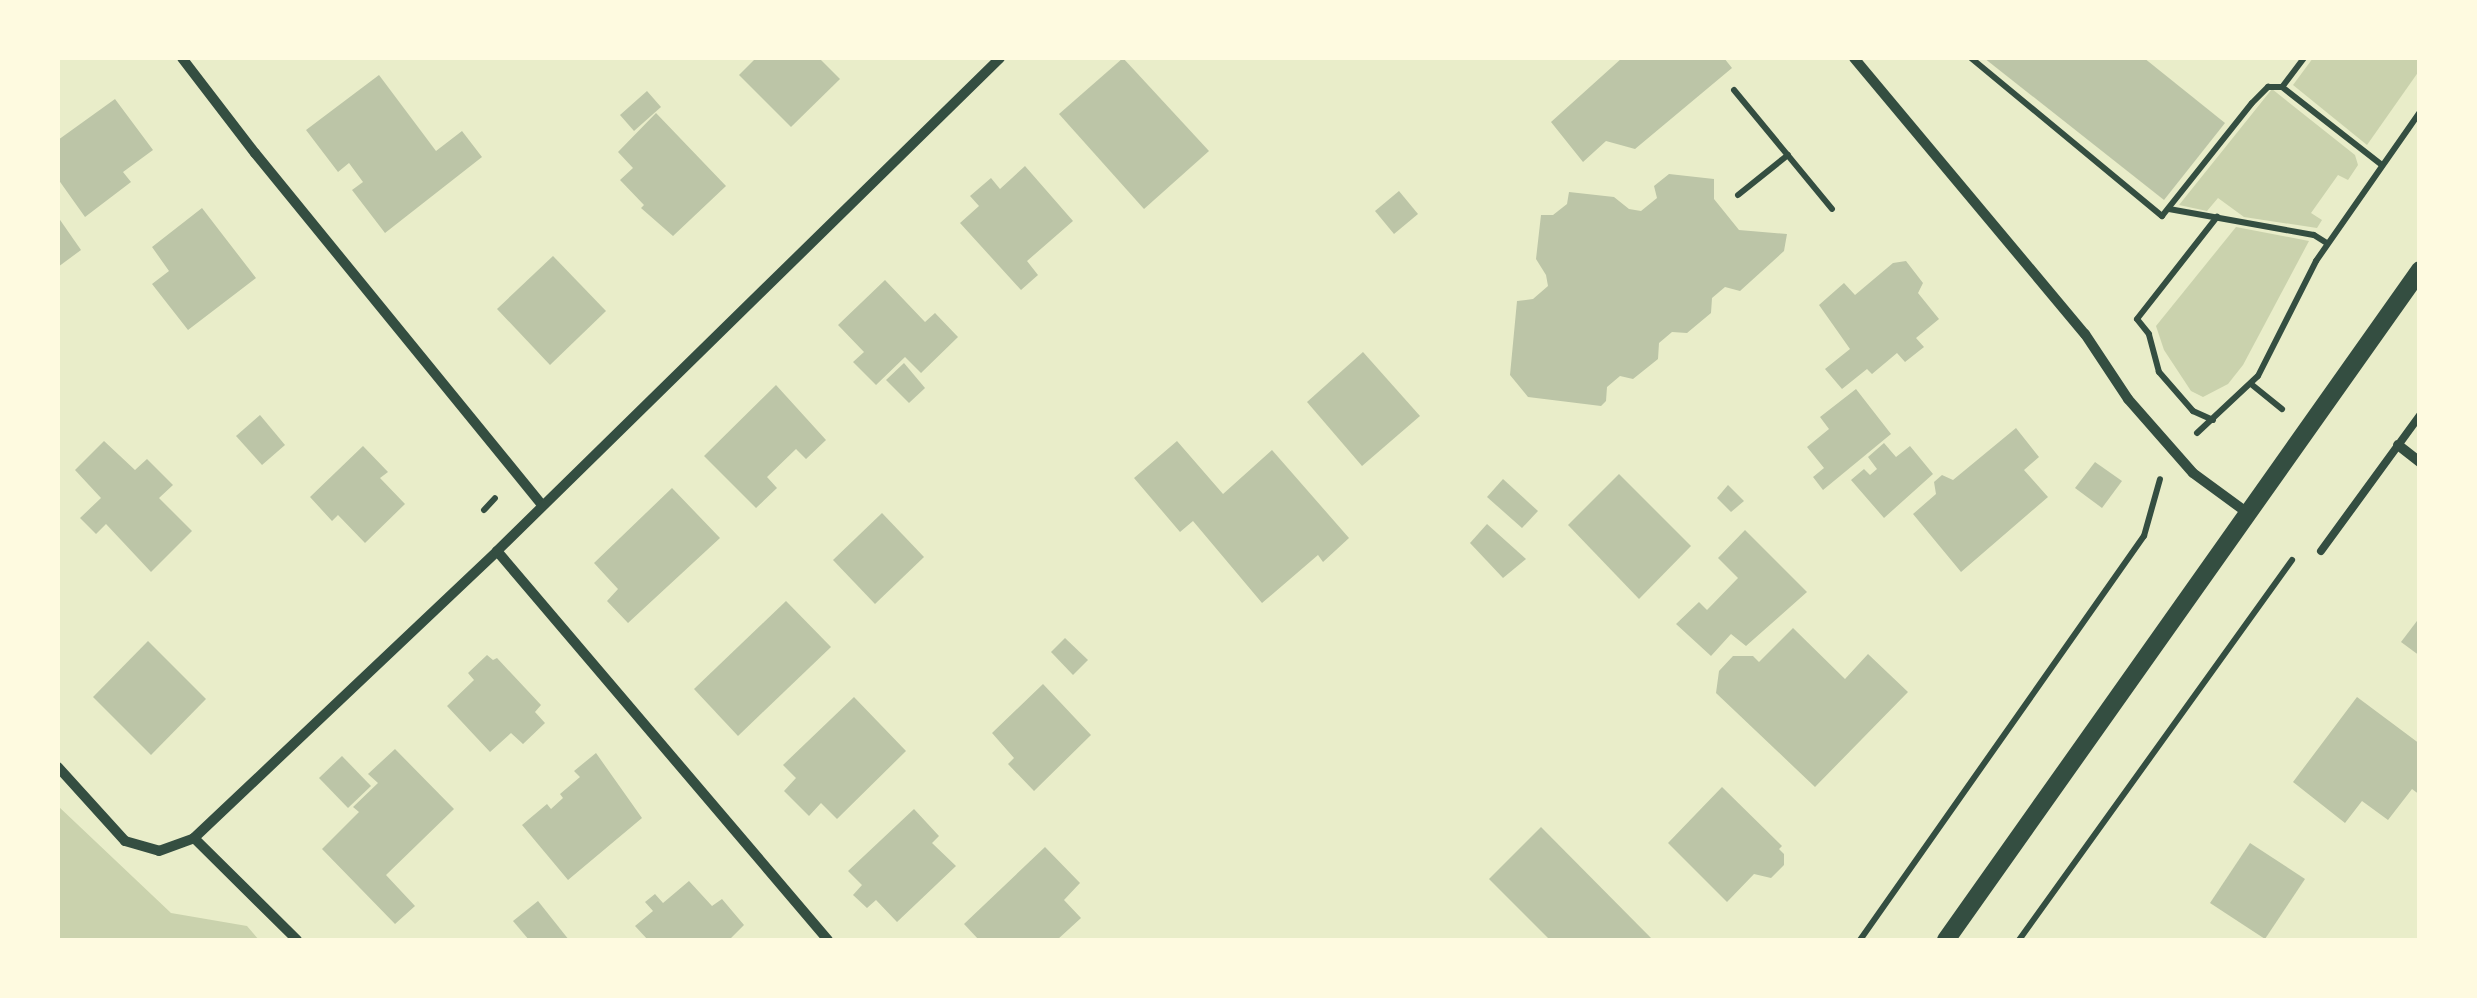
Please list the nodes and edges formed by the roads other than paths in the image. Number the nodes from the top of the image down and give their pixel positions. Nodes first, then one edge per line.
1 (182, 58) edge
2 (1000, 58) edge
3 (1854, 58) edge
4 (2420, 270) edge
5 (2420, 415) edge
6 (2398, 444) junction
7 (2420, 462) edge
8 (542, 505) junction
9 (2248, 514) junction
10 (497, 550) junction
11 (2321, 551) dead end
12 (58, 767) edge
13 (194, 838) junction
14 (298, 940) edge
15 (828, 940) edge
16 (1946, 940) edge

1 - 8 street
2 - 8 street
3 - 9 street
4 - 9 street
5 - 6 lane
6 - 7 street
6 - 11 lane
8 - 10 street
9 - 16 street
10 - 13 street
10 - 15 street
12 - 13 street
13 - 14 street

